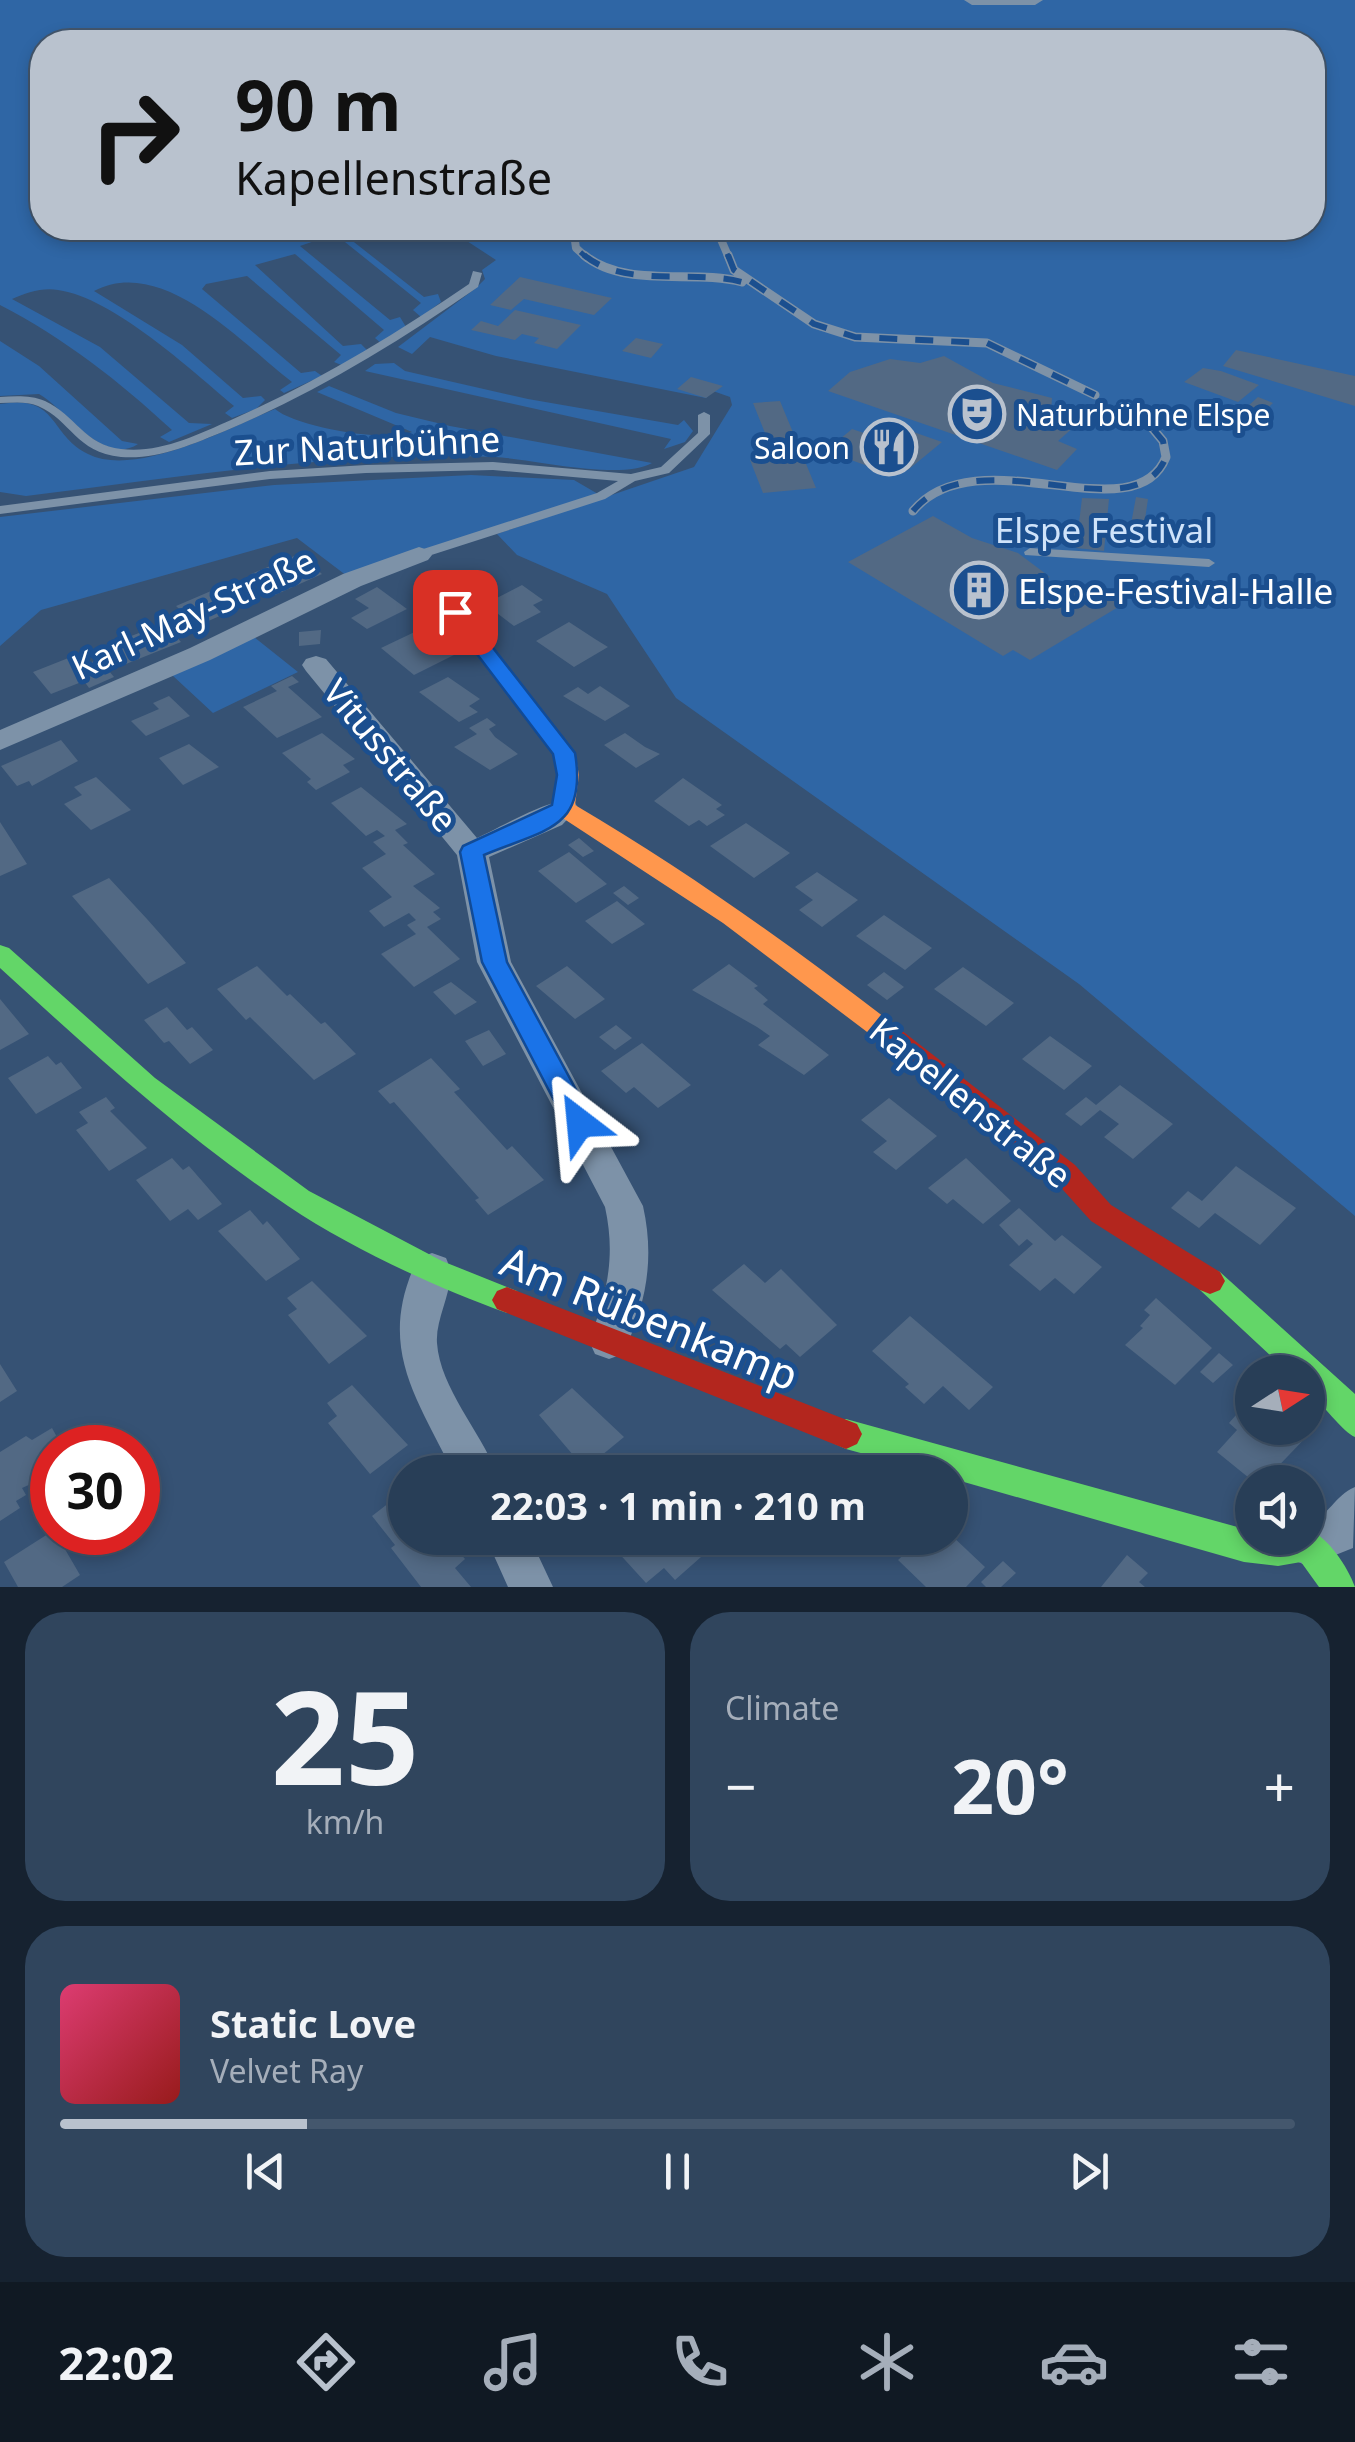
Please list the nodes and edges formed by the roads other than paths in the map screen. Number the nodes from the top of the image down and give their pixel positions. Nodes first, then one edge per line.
1 (972, 0) edge
2 (1035, 0) edge
3 (477, 273) dead end
4 (0, 400) edge
5 (704, 415) dead end
6 (631, 478) junction
7 (0, 510) edge
8 (1030, 552) dead end
9 (419, 555) joint
10 (1210, 563) dead end
11 (455, 612) dead end
12 (316, 666) dead end
13 (0, 741) edge
14 (562, 808) junction
15 (472, 852) junction
16 (0, 954) edge
17 (432, 1270) junction
18 (608, 1341) junction
19 (1355, 1422) edge
20 (467, 1455) edge
21 (1355, 1508) edge
22 (1325, 1538) edge
23 (1235, 1543) edge
24 (516, 1555) edge
25 (1315, 1555) edge
26 (531, 1587) edge
27 (1339, 1587) edge

1 - 2 street
3 - 4 lane
5 - 6 lane, Zur Naturbühne
6 - 7 lane, Zur Naturbühne
6 - 9 lane
8 - 10 lane
9 - 13 street, Karl-May-Straße
11 - 14 street
12 - 15 street, Vitusstraße
14 - 15 street
14 - 19 street, Kapellenstraße
15 - 18 street, Vitusstraße
16 - 17 street, Am Rübenkamp
17 - 18 street, Am Rübenkamp
17 - 20 street
18 - 23 street, Am Rübenkamp
21 - 22 street
24 - 26 street
25 - 27 street

